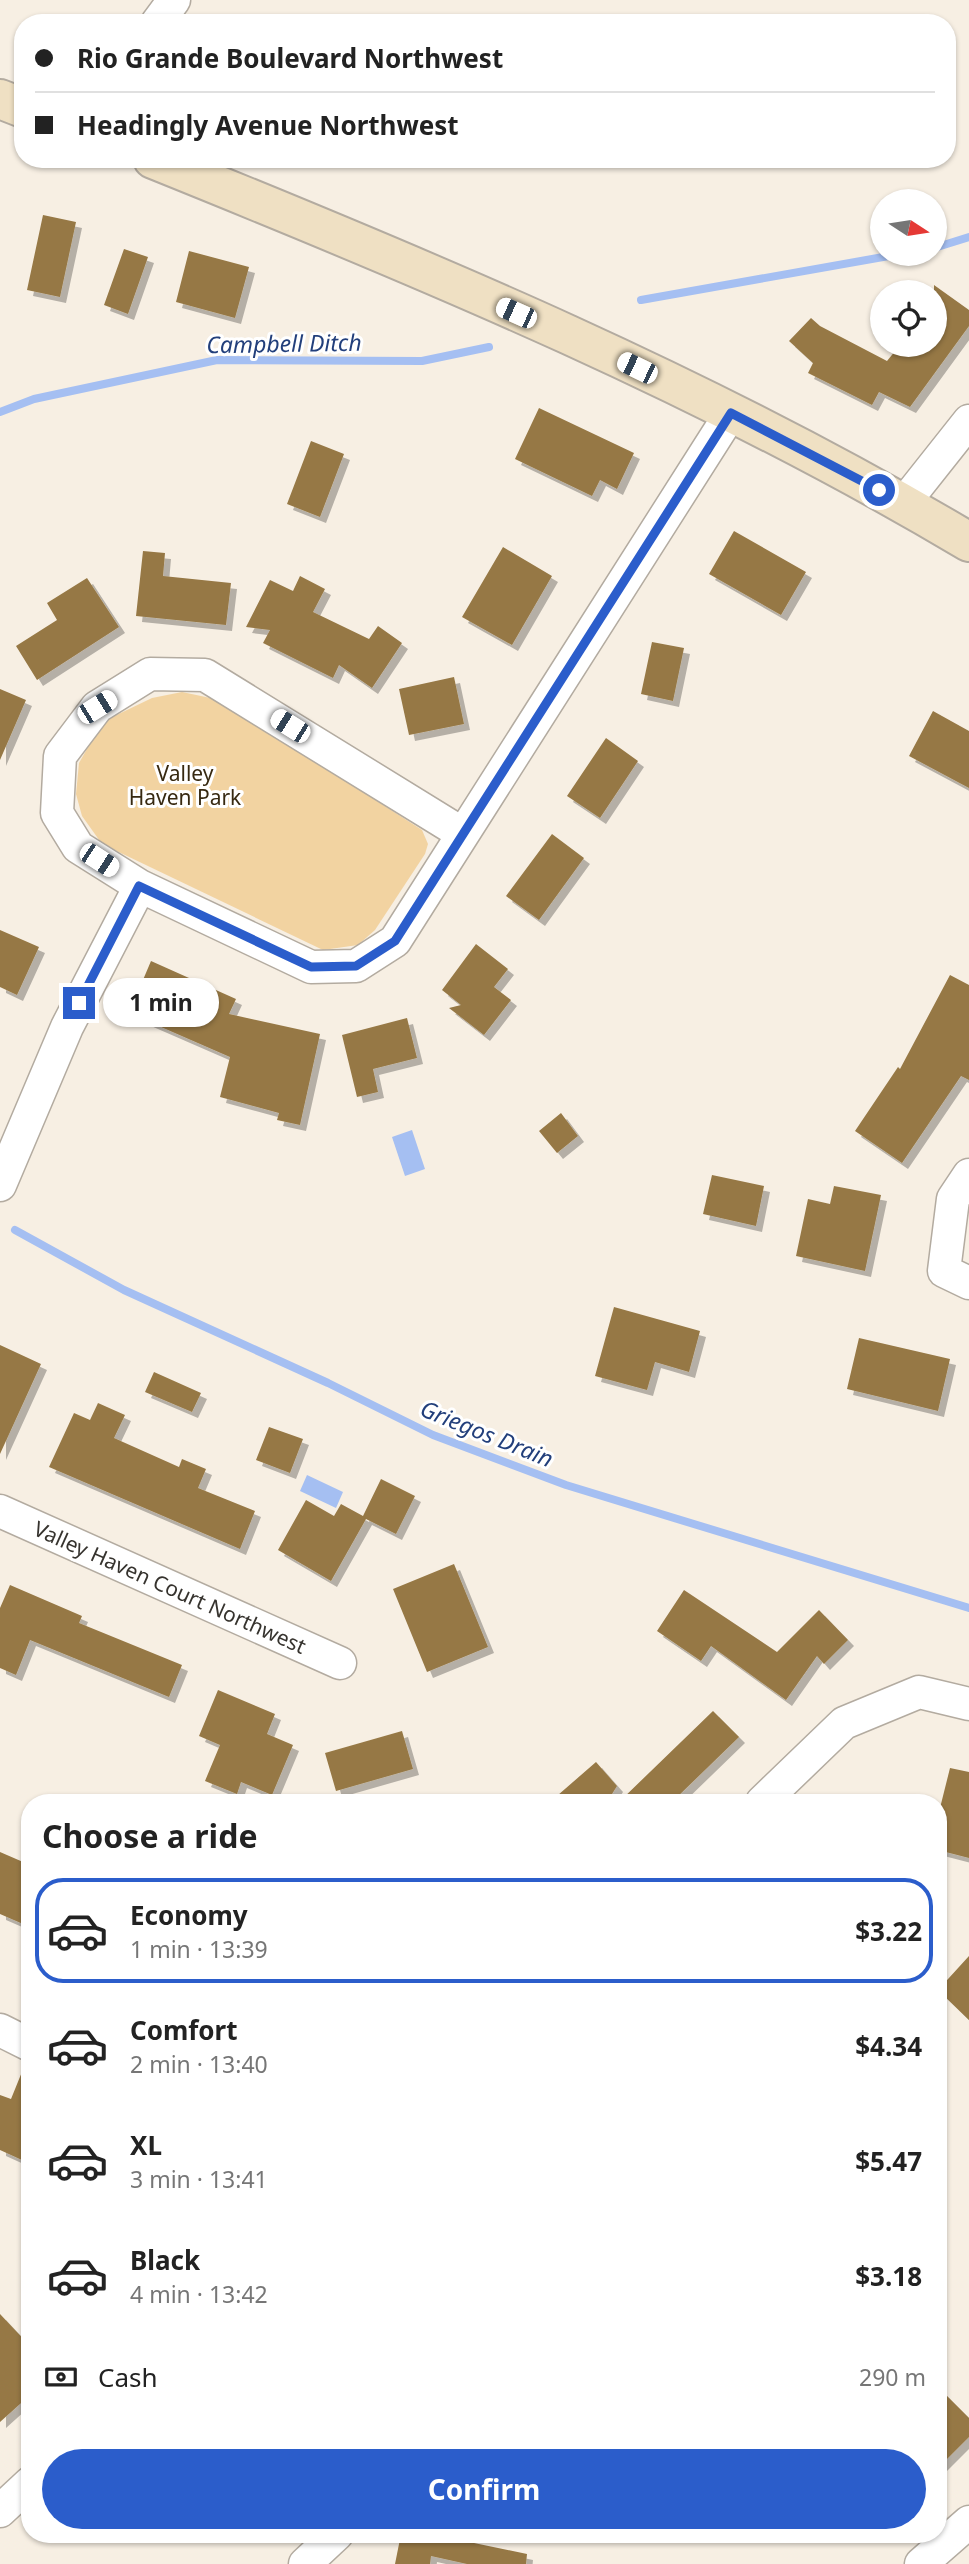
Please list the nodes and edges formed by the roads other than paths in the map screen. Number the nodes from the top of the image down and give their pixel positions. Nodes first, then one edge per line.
1 (175, 168) edge
2 (731, 413) junction
3 (969, 421) edge
4 (904, 503) junction
5 (969, 542) edge
6 (463, 834) junction
7 (139, 886) junction
8 (969, 1175) edge
9 (0, 1185) edge
10 (969, 1283) edge
11 (0, 1511) edge
12 (340, 1662) dead end
13 (969, 1704) edge
14 (770, 1794) edge
15 (0, 2031) edge
16 (21, 2041) edge
17 (21, 2491) edge
18 (0, 2511) edge
19 (969, 2522) edge
20 (947, 2541) edge
21 (327, 2543) edge
22 (945, 2543) edge
23 (305, 2564) edge
24 (921, 2564) edge

1 - 2 main road
2 - 4 main road
2 - 6 street
3 - 4 street
4 - 5 main road
6 - 7 street
6 - 7 street
7 - 9 street
8 - 10 street
11 - 12 street, Valley Haven Court Northwest
13 - 14 street
15 - 16 street
17 - 18 street
19 - 20 street
21 - 23 street
22 - 24 street

